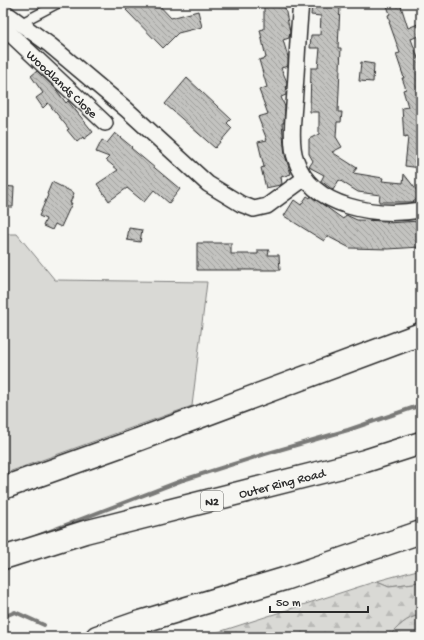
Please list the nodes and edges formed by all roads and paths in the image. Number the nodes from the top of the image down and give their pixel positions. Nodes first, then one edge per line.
1 (3, 3) edge
2 (59, 3) edge
3 (301, 3) edge
4 (3, 11) edge
5 (3, 16) edge
6 (21, 23) junction
7 (3, 27) edge
8 (105, 123) dead end
9 (305, 178) junction
10 (421, 210) edge
11 (421, 334) edge
12 (421, 443) edge
13 (3, 488) edge
14 (421, 532) edge
15 (3, 558) edge
16 (97, 637) edge

1 - 4 street
2 - 6 lane
3 - 9 street
4 - 5 street
4 - 6 street
6 - 9 street
7 - 8 street, Woodlands Close
9 - 10 street
11 - 13 highway
12 - 15 highway, Outer Ring Road / N2
14 - 16 highway

